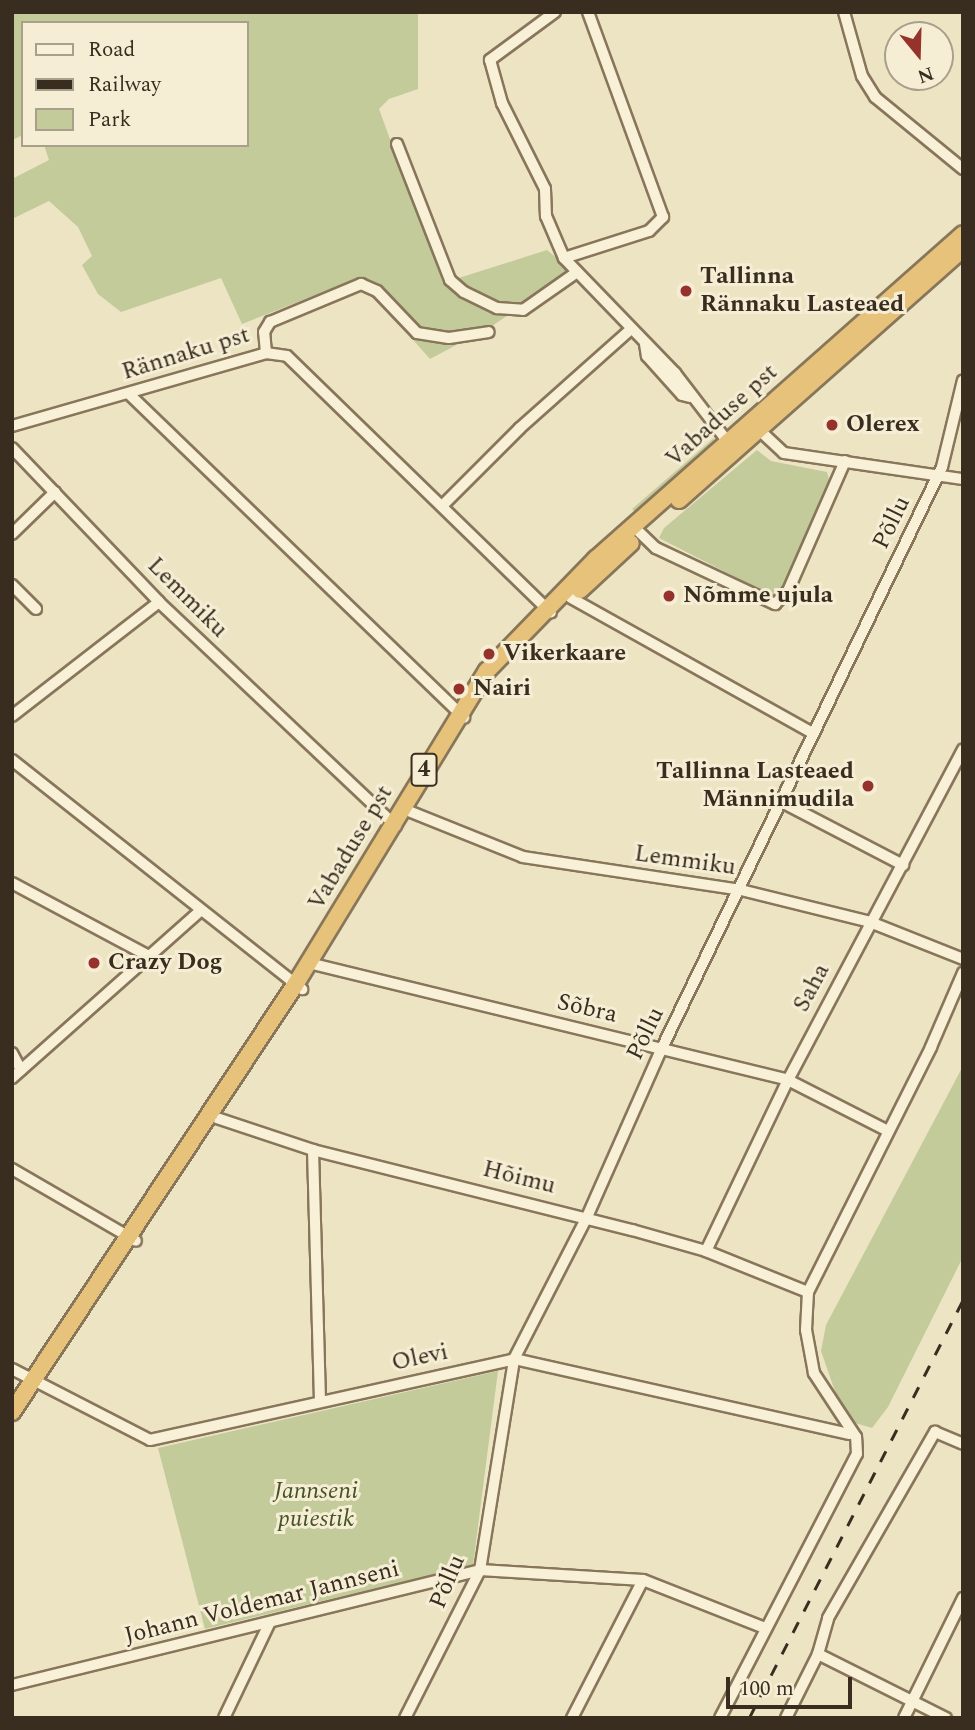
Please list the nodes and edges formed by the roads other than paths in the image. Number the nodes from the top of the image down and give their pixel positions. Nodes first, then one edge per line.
1 (555, 12) edge
2 (588, 12) edge
3 (844, 12) edge
4 (397, 144) dead end
5 (963, 169) edge
6 (963, 234) edge
7 (963, 249) edge
8 (564, 258) junction
9 (577, 272) junction
10 (630, 330) junction
11 (489, 332) dead end
12 (266, 353) junction
13 (963, 380) edge
14 (128, 394) junction
15 (13, 425) edge
16 (754, 425) junction
17 (731, 446) junction
18 (12, 448) edge
19 (845, 461) junction
20 (938, 476) junction
21 (963, 480) edge
22 (55, 492) junction
23 (444, 504) junction
24 (637, 530) junction
25 (12, 534) edge
26 (12, 585) edge
27 (571, 598) junction
28 (159, 601) junction
29 (36, 610) dead end
30 (550, 611) junction
31 (12, 716) edge
32 (461, 716) junction
33 (814, 734) junction
34 (963, 749) edge
35 (12, 760) edge
36 (780, 801) junction
37 (405, 810) junction
38 (396, 826) junction
39 (903, 865) junction
40 (12, 883) edge
41 (741, 890) junction
42 (201, 910) junction
43 (870, 922) junction
44 (149, 956) junction
45 (963, 959) edge
46 (313, 965) junction
47 (963, 973) edge
48 (299, 987) junction
49 (662, 1048) junction
50 (12, 1053) edge
51 (21, 1070) junction
52 (12, 1078) edge
53 (788, 1080) junction
54 (217, 1118) junction
55 (888, 1131) junction
56 (313, 1150) junction
57 (12, 1169) edge
58 (587, 1216) junction
59 (132, 1239) junction
60 (706, 1251) junction
61 (808, 1292) junction
62 (514, 1359) junction
63 (12, 1369) edge
64 (37, 1382) junction
65 (320, 1401) junction
66 (12, 1412) edge
67 (12, 1426) edge
68 (850, 1434) junction
69 (963, 1444) edge
70 (480, 1570) junction
71 (643, 1580) junction
72 (963, 1598) edge
73 (269, 1624) junction
74 (765, 1628) junction
75 (818, 1654) junction
76 (12, 1685) edge
77 (913, 1700) junction
78 (225, 1718) edge
79 (405, 1718) edge
80 (572, 1718) edge
81 (720, 1718) edge
82 (786, 1718) edge
83 (904, 1718) edge
84 (946, 1718) edge

1 - 8 street
2 - 8 street
3 - 5 street
4 - 9 street
6 - 16 highway, Vabaduse pst / 4
7 - 16 highway, Vabaduse pst / 4
8 - 9 street
9 - 10 street
10 - 17 street
10 - 23 street
11 - 12 street, Rännaku pst
12 - 14 street, Rännaku pst
12 - 23 street
13 - 20 street, Põllu
14 - 15 street, Rännaku pst
14 - 32 street
16 - 17 highway, Vabaduse pst / 4
16 - 19 street
17 - 24 highway, Vabaduse pst / 4
18 - 22 street, Lemmiku
19 - 20 street
19 - 24 street
20 - 21 street
20 - 33 street, Põllu
22 - 25 street
22 - 28 street, Lemmiku
23 - 30 street
24 - 27 highway, Vabaduse pst / 4
24 - 30 highway, Vabaduse pst / 4
26 - 29 street
27 - 30 highway, Vabaduse pst / 4
27 - 33 street
28 - 31 street
28 - 38 street, Lemmiku
30 - 32 highway, Vabaduse pst / 4
32 - 37 highway, Vabaduse pst / 4
33 - 36 street, Põllu
34 - 39 street, Saha
35 - 42 street
36 - 39 street
36 - 41 street, Põllu
37 - 38 highway, Vabaduse pst / 4
37 - 41 street, Lemmiku
38 - 46 highway, Vabaduse pst / 4
39 - 43 street, Saha
40 - 44 street
41 - 43 street, Lemmiku
41 - 49 street, Põllu
42 - 44 street
42 - 48 street
43 - 45 street, Lemmiku
43 - 53 street, Saha
44 - 51 street
46 - 48 highway, Vabaduse pst / 4
46 - 49 street, Sõbra
47 - 55 street
48 - 54 highway, Vabaduse pst / 4
48 - 59 highway, Vabaduse pst / 4
49 - 53 street, Sõbra
49 - 58 street, Põllu
50 - 51 street
51 - 52 street
53 - 55 street, Sõbra
53 - 60 street, Saha
54 - 56 street, Hõimu
54 - 59 highway, Vabaduse pst / 4
55 - 61 street
56 - 58 street, Hõimu
56 - 65 street
57 - 59 street
58 - 60 street, Hõimu
58 - 62 street, Põllu
59 - 64 highway, Vabaduse pst / 4
60 - 61 street, Hõimu
61 - 68 street
62 - 65 street, Olevi
62 - 68 street, Olevi
62 - 70 street, Põllu
63 - 64 street, Olevi
64 - 65 street, Olevi
64 - 66 highway, Vabaduse pst / 4
64 - 67 highway, Vabaduse pst / 4
68 - 74 street
69 - 75 street
70 - 71 street, Johann Voldemar Jannseni
70 - 73 street, Johann Voldemar Jannseni
70 - 79 street, Põllu
71 - 74 street, Johann Voldemar Jannseni
71 - 80 street
72 - 77 street
73 - 76 street, Johann Voldemar Jannseni
73 - 78 street
74 - 81 street
75 - 77 street
75 - 82 street
77 - 83 street
77 - 84 street

